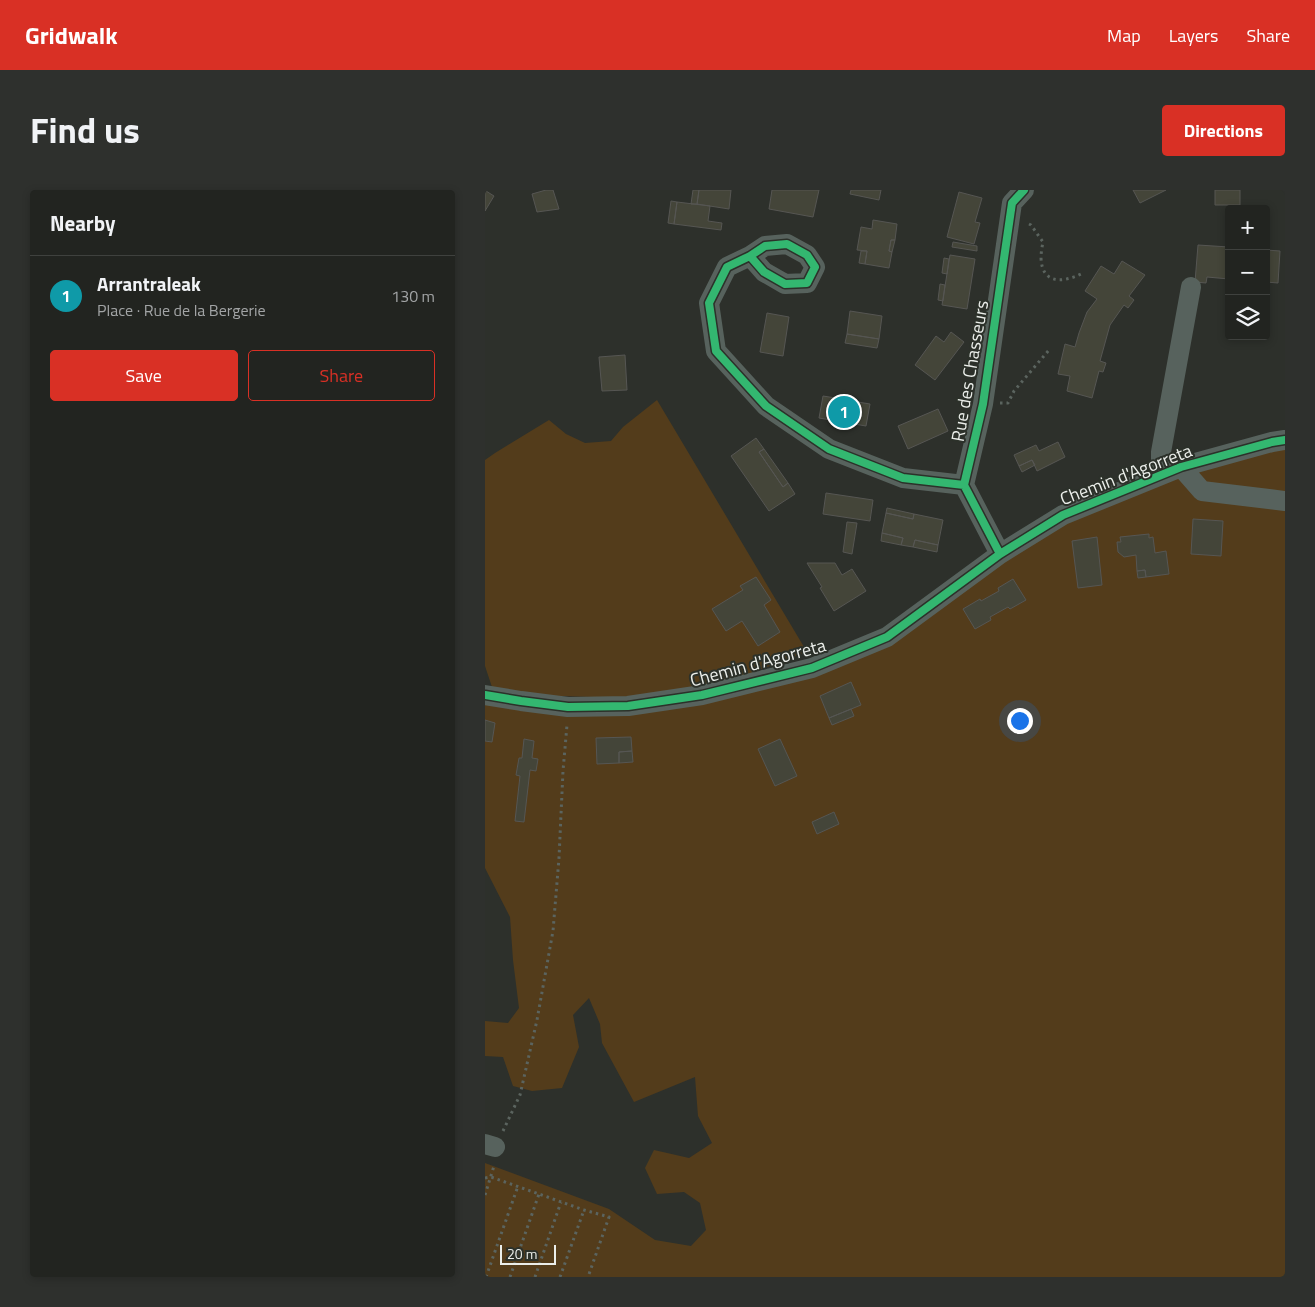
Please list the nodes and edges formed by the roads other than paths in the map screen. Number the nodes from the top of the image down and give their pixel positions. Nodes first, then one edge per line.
1 (1024, 190) edge
2 (750, 256) dead end
3 (1191, 286) dead end
4 (1285, 440) edge
5 (1181, 467) junction
6 (1161, 475) junction
7 (964, 485) junction
8 (1285, 501) edge
9 (1000, 554) junction
10 (485, 695) edge

1 - 7 street, Rue des Chasseurs
2 - 7 street
3 - 6 street
4 - 5 street, Chemin d'Agorreta
5 - 6 street, Chemin d'Agorreta
5 - 8 street
6 - 9 street, Chemin d'Agorreta
7 - 9 street
9 - 10 street, Chemin d'Agorreta

